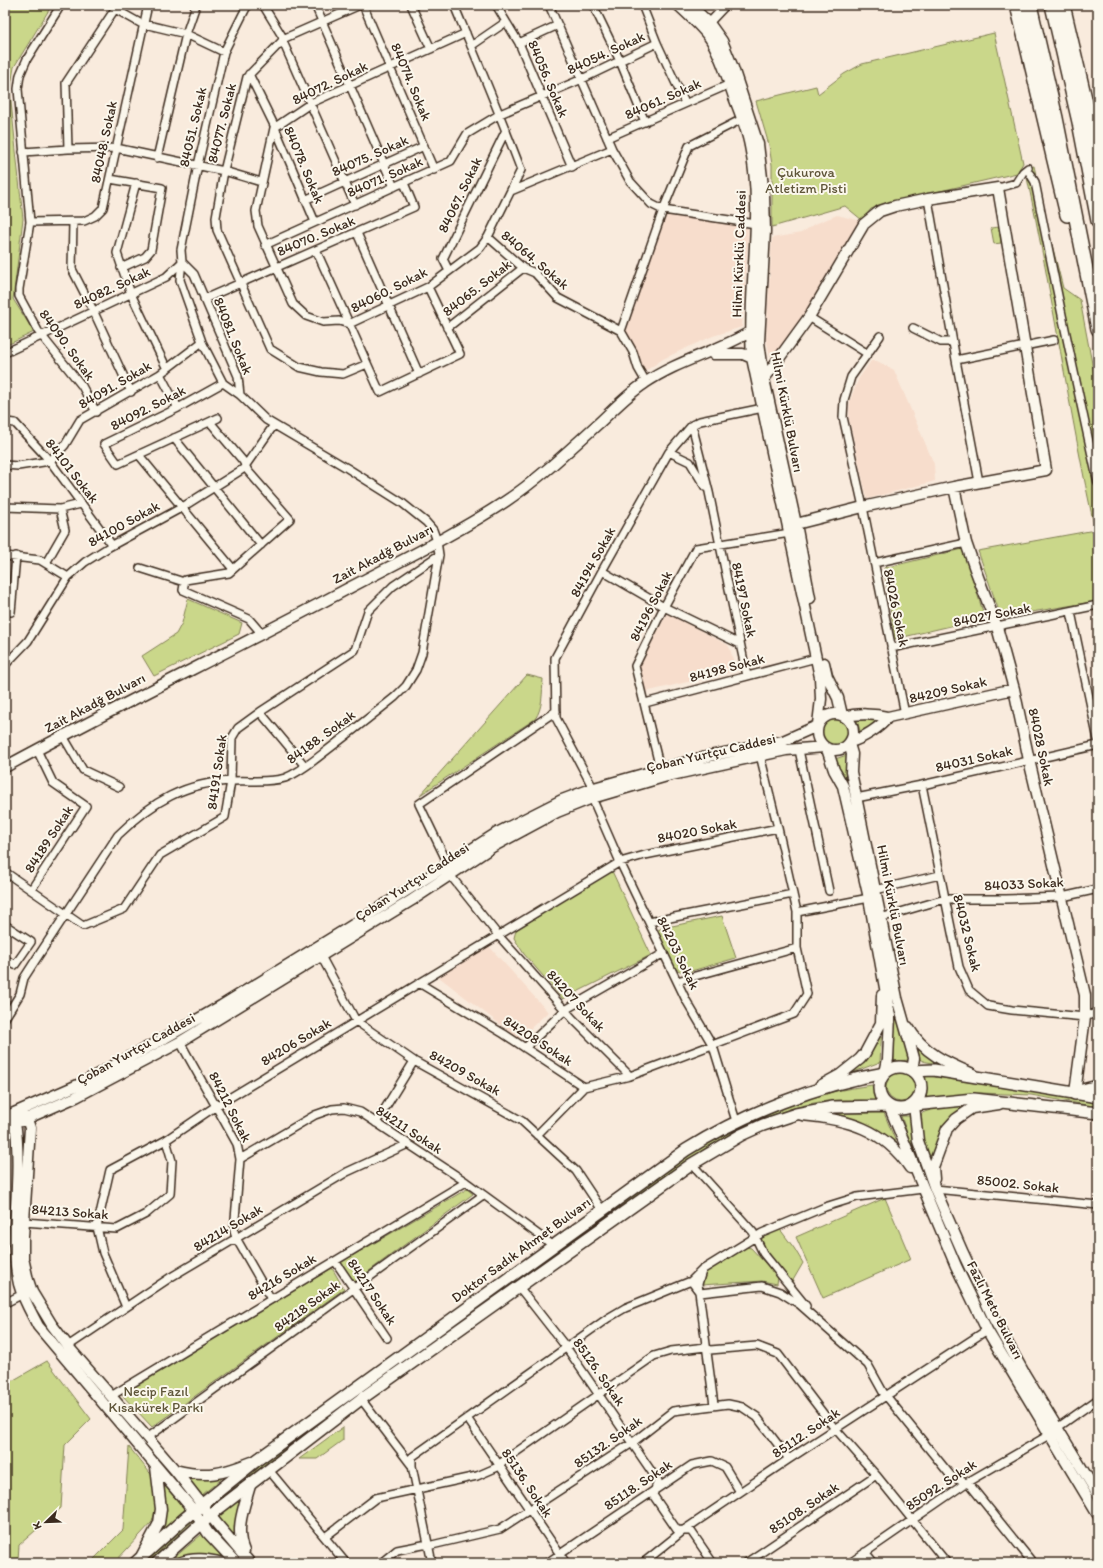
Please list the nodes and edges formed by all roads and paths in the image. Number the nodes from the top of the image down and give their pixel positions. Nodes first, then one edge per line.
1 (61, 5) edge
2 (148, 5) edge
3 (196, 5) edge
4 (249, 5) edge
5 (263, 5) edge
6 (315, 5) edge
7 (362, 5) edge
8 (411, 5) edge
9 (454, 5) edge
10 (496, 5) edge
11 (549, 5) edge
12 (593, 5) edge
13 (642, 5) edge
14 (678, 5) edge
15 (690, 5) edge
16 (726, 5) edge
17 (1017, 5) edge
18 (1030, 5) edge
19 (1052, 5) edge
20 (1063, 5) edge
21 (115, 7) edge
22 (322, 22) junction
23 (506, 22) junction
24 (709, 23) junction
25 (144, 24) junction
26 (558, 25) junction
27 (466, 33) junction
28 (186, 34) junction
29 (283, 40) junction
30 (519, 43) junction
31 (657, 43) junction
32 (471, 46) junction
33 (431, 49) junction
34 (224, 52) junction
35 (620, 61) junction
36 (390, 68) junction
37 (250, 74) junction
38 (582, 79) junction
39 (730, 84) junction
40 (350, 85) junction
41 (541, 96) junction
42 (311, 103) junction
43 (685, 103) junction
44 (500, 114) junction
45 (742, 119) junction
46 (645, 122) junction
47 (274, 128) junction
48 (506, 130) junction
49 (607, 138) junction
50 (424, 146) junction
51 (68, 148) junction
52 (116, 148) junction
53 (612, 149) junction
54 (23, 152) junction
55 (158, 158) junction
56 (384, 164) junction
57 (198, 165) junction
58 (572, 167) junction
59 (224, 170) junction
60 (434, 170) junction
61 (110, 179) junction
62 (346, 181) junction
63 (1098, 181) edge
64 (261, 182) junction
65 (136, 183) junction
66 (404, 183) junction
67 (394, 187) junction
68 (998, 188) junction
69 (511, 192) junction
70 (928, 199) junction
71 (305, 200) junction
72 (355, 204) junction
73 (663, 210) junction
74 (1098, 221) edge
75 (30, 222) junction
76 (74, 222) junction
77 (315, 222) junction
78 (756, 224) junction
79 (357, 233) junction
80 (488, 237) junction
81 (265, 245) junction
82 (316, 250) junction
83 (182, 262) junction
84 (121, 268) junction
85 (276, 268) junction
86 (523, 268) junction
87 (449, 271) junction
88 (239, 283) junction
89 (428, 287) junction
90 (132, 294) junction
91 (204, 299) junction
92 (1093, 304) junction
93 (390, 306) junction
94 (94, 312) junction
95 (809, 317) junction
96 (349, 324) junction
97 (447, 328) junction
98 (913, 328) dead end
99 (1098, 329) edge
100 (621, 331) junction
101 (750, 332) junction
102 (42, 336) junction
103 (880, 336) dead end
104 (1054, 340) dead end
105 (202, 342) junction
106 (953, 342) junction
107 (1025, 346) junction
108 (5, 353) edge
109 (868, 354) junction
110 (705, 355) junction
111 (752, 358) junction
112 (956, 360) junction
113 (367, 364) junction
114 (167, 369) junction
115 (160, 374) junction
116 (419, 374) junction
117 (764, 379) junction
118 (646, 382) junction
119 (223, 384) junction
120 (131, 392) junction
121 (240, 395) junction
122 (178, 408) junction
123 (763, 408) junction
124 (96, 412) junction
125 (218, 418) dead end
126 (5, 422) edge
127 (210, 422) junction
128 (274, 425) junction
129 (692, 425) junction
130 (174, 438) junction
131 (669, 452) junction
132 (139, 455) junction
133 (50, 461) junction
134 (5, 465) edge
135 (246, 467) junction
136 (979, 482) junction
137 (1098, 483) edge
138 (954, 487) junction
139 (214, 488) junction
140 (709, 492) junction
141 (81, 504) junction
142 (863, 506) junction
143 (5, 507) edge
144 (181, 508) junction
145 (60, 509) junction
146 (796, 524) junction
147 (790, 533) junction
148 (437, 541) junction
149 (966, 543) junction
150 (719, 544) junction
151 (112, 545) junction
152 (261, 545) junction
153 (439, 555) junction
154 (5, 556) edge
155 (16, 556) junction
156 (46, 563) junction
157 (874, 563) junction
158 (140, 568) dead end
159 (233, 569) junction
160 (602, 571) junction
161 (68, 577) junction
162 (184, 582) junction
163 (1098, 605) edge
164 (664, 607) junction
165 (5, 611) edge
166 (1071, 612) junction
167 (997, 627) junction
168 (262, 634) junction
169 (891, 648) junction
170 (816, 658) junction
171 (5, 665) edge
172 (747, 676) junction
173 (1014, 689) junction
174 (645, 703) junction
175 (556, 711) junction
176 (260, 712) junction
177 (905, 714) junction
178 (844, 716) junction
179 (888, 717) junction
180 (818, 725) junction
181 (63, 736) junction
182 (1098, 740) edge
183 (849, 743) junction
184 (1098, 745) edge
185 (826, 748) junction
186 (37, 750) junction
187 (798, 750) junction
188 (760, 755) junction
189 (1029, 760) junction
190 (305, 766) junction
191 (5, 767) edge
192 (660, 769) junction
193 (231, 781) junction
194 (922, 785) junction
195 (119, 787) dead end
196 (592, 793) junction
197 (856, 798) junction
198 (778, 828) junction
199 (620, 862) junction
200 (448, 864) junction
201 (5, 872) edge
202 (450, 875) junction
203 (940, 875) junction
204 (1098, 889) edge
205 (31, 890) junction
206 (829, 891) dead end
207 (793, 894) junction
208 (872, 894) junction
209 (1062, 897) junction
210 (945, 899) junction
211 (797, 912) junction
212 (66, 914) junction
213 (880, 918) junction
214 (649, 922) junction
215 (5, 925) edge
216 (498, 935) junction
217 (797, 948) junction
218 (664, 953) junction
219 (321, 956) junction
220 (5, 959) edge
221 (883, 977) junction
222 (677, 981) junction
223 (419, 983) junction
224 (565, 1010) junction
225 (1098, 1012) edge
226 (901, 1015) junction
227 (1085, 1016) junction
228 (5, 1018) edge
229 (356, 1021) junction
230 (180, 1042) junction
231 (713, 1046) junction
232 (525, 1048) junction
233 (414, 1061) junction
234 (912, 1071) junction
235 (885, 1074) junction
236 (630, 1076) junction
237 (981, 1078) junction
238 (1098, 1087) edge
239 (584, 1088) junction
240 (1075, 1093) junction
241 (1098, 1097) edge
242 (791, 1100) junction
243 (1010, 1102) junction
244 (914, 1105) junction
245 (216, 1106) junction
246 (889, 1106) junction
247 (1098, 1113) edge
248 (796, 1114) junction
249 (13, 1120) edge
250 (736, 1121) junction
251 (376, 1123) junction
252 (537, 1135) junction
253 (166, 1140) junction
254 (408, 1144) junction
255 (240, 1159) junction
256 (692, 1164) junction
257 (466, 1182) junction
258 (924, 1188) junction
259 (935, 1189) junction
260 (483, 1195) junction
261 (1098, 1205) edge
262 (602, 1210) junction
263 (24, 1222) junction
264 (96, 1227) junction
265 (236, 1238) junction
266 (754, 1238) junction
267 (554, 1246) junction
268 (335, 1261) junction
269 (702, 1270) junction
270 (691, 1281) junction
271 (519, 1287) junction
272 (353, 1289) junction
273 (700, 1293) junction
274 (23, 1294) junction
275 (271, 1299) junction
276 (5, 1303) edge
277 (126, 1307) junction
278 (821, 1322) junction
279 (987, 1330) junction
280 (387, 1338) dead end
281 (68, 1346) junction
282 (566, 1347) junction
283 (706, 1347) junction
284 (599, 1395) junction
285 (886, 1395) junction
286 (111, 1396) junction
287 (361, 1399) junction
288 (1098, 1399) edge
289 (714, 1406) junction
290 (467, 1418) junction
291 (835, 1428) junction
292 (1053, 1431) junction
293 (147, 1438) junction
294 (632, 1442) junction
295 (789, 1459) junction
296 (257, 1460) junction
297 (155, 1465) junction
298 (412, 1466) junction
299 (500, 1466) junction
300 (268, 1469) junction
301 (175, 1470) junction
302 (876, 1475) junction
303 (251, 1482) junction
304 (966, 1483) junction
305 (418, 1488) junction
306 (656, 1488) junction
307 (740, 1492) junction
308 (1098, 1495) edge
309 (198, 1508) junction
310 (530, 1510) junction
311 (211, 1515) junction
312 (1098, 1515) edge
313 (912, 1520) junction
314 (202, 1523) junction
315 (684, 1530) junction
316 (325, 1537) junction
317 (428, 1544) junction
318 (865, 1552) junction
319 (560, 1555) junction
320 (138, 1561) edge
321 (157, 1563) edge
322 (179, 1563) edge
323 (222, 1563) edge
324 (236, 1563) edge
325 (250, 1563) edge
326 (346, 1563) edge
327 (381, 1563) edge
328 (432, 1563) edge
329 (547, 1563) edge
330 (566, 1563) edge
331 (642, 1563) edge
332 (713, 1563) edge
333 (746, 1563) edge
334 (850, 1563) edge
335 (874, 1563) edge
336 (947, 1563) edge
337 (1033, 1563) edge

1 - 54 street, 84090. Sokak
2 - 25 street, 84048. Sokak
3 - 28 street
4 - 34 street, 84051. Sokak
5 - 29 street
6 - 22 street
7 - 22 street, 84077. Sokak
7 - 36 street, 84074. Sokak
8 - 33 street
9 - 27 street, 84060. Sokak
10 - 23 street, 84056. Sokak
11 - 26 street
12 - 35 street
13 - 31 street
14 - 39 main road, Hilmi Kürklü Caddesi
15 - 24 main road, Hilmi Kürklü Bulvarı
16 - 24 street
17 - 92 highway
18 - 92 highway
19 - 74 highway
20 - 63 highway
21 - 25 street
21 - 51 street
22 - 29 street, 84077. Sokak
22 - 40 street
23 - 30 street, 84056. Sokak
23 - 32 street
24 - 117 main road, Hilmi Kürklü Bulvarı
25 - 28 street
25 - 52 street, 84048. Sokak
26 - 30 street
26 - 38 street
27 - 32 street, 84060. Sokak
27 - 33 street, 84072. Sokak
28 - 34 street
28 - 55 street
29 - 37 street, 84077. Sokak
29 - 42 street
30 - 41 street, 84056. Sokak
31 - 35 street, 84054. Sokak
31 - 43 street
32 - 44 street, 84060. Sokak
33 - 36 street, 84072. Sokak
34 - 57 street, 84051. Sokak
35 - 38 street, 84054. Sokak
35 - 46 street
36 - 40 street, 84072. Sokak
36 - 50 street, 84074. Sokak
37 - 47 street, 84078. Sokak
37 - 59 street, 84077. Sokak
38 - 41 street, 84054. Sokak
38 - 49 street
39 - 43 street, 84061. Sokak
39 - 45 main road, Hilmi Kürklü Caddesi
40 - 42 street, 84072. Sokak
40 - 56 street
41 - 44 street, 84054. Sokak
41 - 58 street, 84056. Sokak
42 - 47 street, 84072. Sokak
42 - 62 street
43 - 46 street, 84061. Sokak
44 - 48 street, 84060. Sokak
44 - 60 street, 84071. Sokak
45 - 73 street
45 - 78 main road, Hilmi Kürklü Caddesi
46 - 49 street, 84061. Sokak
47 - 64 street
47 - 71 street, 84078. Sokak
48 - 69 street, 84060. Sokak
48 - 87 street, 84067. Sokak
49 - 53 street
50 - 56 street, 84075. Sokak
50 - 60 street, 84074. Sokak
51 - 52 street
51 - 54 street
52 - 55 street
52 - 61 street, 84048. Sokak
53 - 58 street
53 - 73 street
54 - 75 street, 84090. Sokak
55 - 57 street
56 - 62 street, 84075. Sokak
56 - 67 street
57 - 59 street
57 - 83 street, 84051. Sokak
58 - 69 street
59 - 64 street
59 - 88 street, 84077. Sokak
60 - 66 street, 84071. Sokak
61 - 65 street
61 - 76 street, 84048. Sokak
62 - 71 street, 84075. Sokak
62 - 72 street
64 - 81 street
65 - 84 street
65 - 84 street
66 - 67 street, 84071. Sokak
66 - 79 street, 84070. Sokak
67 - 72 street, 84071. Sokak
68 - 70 main road
68 - 107 main road
68 - 137 street
69 - 80 street, 84060. Sokak
70 - 95 main road
70 - 106 street
71 - 77 street, 84078. Sokak
72 - 77 street, 84071. Sokak
73 - 78 street
73 - 100 street
75 - 76 street, 84048. Sokak
75 - 102 street, 84090. Sokak
76 - 94 street
77 - 81 street, 84071. Sokak
78 - 101 main road, Hilmi Kürklü Caddesi
79 - 82 street, 84070. Sokak
79 - 93 street
80 - 86 street, 84064. Sokak
80 - 87 street, 84060. Sokak
81 - 85 street
82 - 85 street, 84070. Sokak
82 - 96 street
83 - 90 street, 84082. Sokak
83 - 91 street, 84081. Sokak
83 - 105 street, 84081. Sokak
84 - 90 street
85 - 88 street, 84070. Sokak
85 - 96 street, 84060. Sokak
86 - 97 street, 84065. Sokak
86 - 100 street, 84064. Sokak
87 - 89 street, 84060. Sokak
88 - 91 street, 84070. Sokak
88 - 113 street, 84077. Sokak
89 - 93 street, 84060. Sokak
89 - 97 street
90 - 94 street, 84082. Sokak
90 - 114 street
91 - 121 street, 84081. Sokak
92 - 99 highway
93 - 96 street, 84060. Sokak
93 - 116 street
94 - 102 street, 84082. Sokak
94 - 120 street
95 - 109 street
95 - 117 main road
96 - 113 street
97 - 116 street
98 - 106 street
100 - 118 street
101 - 110 main road, Zait Akadğ Bulvarı
101 - 111 main road, Hilmi Kürklü Bulvarı
102 - 108 street, 84082. Sokak
102 - 124 street, 84090. Sokak
103 - 109 street, 84026 Sokak
104 - 107 street
105 - 114 street, 84091. Sokak
105 - 119 street, 84081. Sokak
106 - 112 street
107 - 112 street
107 - 136 main road
109 - 142 street, 84026 Sokak
110 - 111 main road
110 - 118 main road, Zait Akadğ Bulvarı
111 - 123 main road, Hilmi Kürklü Bulvarı
112 - 136 street
113 - 116 street
114 - 115 street, 84091. Sokak
115 - 120 street, 84091. Sokak
115 - 122 street
117 - 146 main road, Hilmi Kürklü Bulvarı
118 - 148 main road, Zait Akadğ Bulvarı
119 - 121 street, 84081. Sokak
119 - 122 street, 84092. Sokak
120 - 124 street, 84091. Sokak
121 - 128 street, 84188. Sokak
122 - 132 street, 84092. Sokak
123 - 129 street
123 - 147 main road, Hilmi Kürklü Bulvarı
124 - 133 street, 84091. Sokak
125 - 127 street
126 - 133 street, 84101 Sokak
127 - 130 street
127 - 135 street
128 - 135 street, 84100 Sokak
128 - 148 street, 84188. Sokak
129 - 131 street, 84194 Sokak
129 - 140 street, 84197 Sokak
130 - 132 street
130 - 139 street
131 - 140 street
131 - 160 street, 84194 Sokak
132 - 144 street
133 - 134 street
133 - 141 street, 84101 Sokak
135 - 139 street, 84100 Sokak
135 - 152 street
136 - 138 main road
138 - 142 main road
138 - 149 main road, 84028 Sokak
139 - 144 street, 84100 Sokak
139 - 152 street
140 - 150 street, 84197 Sokak
141 - 145 street
141 - 151 street, 84101 Sokak
142 - 146 main road
142 - 157 street, 84026 Sokak
143 - 145 street
144 - 151 street, 84100 Sokak
144 - 159 street
145 - 156 street
146 - 178 main road, Hilmi Kürklü Bulvarı
147 - 150 street, 84196 Sokak
147 - 170 main road, Hilmi Kürklü Bulvarı
148 - 153 street, 84188. Sokak
148 - 168 main road, Zait Akadğ Bulvarı
149 - 157 street
149 - 167 main road, 84028 Sokak
150 - 164 street, 84196 Sokak
150 - 172 street, 84197 Sokak
151 - 161 street, 84100 Sokak
152 - 159 street
153 - 176 street, 84191 Sokak
153 - 190 street, 84188. Sokak
154 - 155 street
155 - 156 street
155 - 165 street
156 - 161 street
157 - 169 street, 84026 Sokak
158 - 162 street
159 - 162 street
160 - 164 street
160 - 175 street, 84194 Sokak
161 - 171 street, 84100 Sokak
162 - 168 street
163 - 166 street, 84027 Sokak
164 - 172 street, 84197 Sokak
164 - 174 street, 84196 Sokak
166 - 167 street, 84027 Sokak
166 - 182 street
167 - 169 street, 84027 Sokak
167 - 173 main road, 84028 Sokak
168 - 181 main road, Zait Akadğ Bulvarı
169 - 177 street, 84026 Sokak
170 - 172 street, 84198 Sokak
170 - 180 main road, Hilmi Kürklü Bulvarı
172 - 174 street, 84198 Sokak
173 - 177 main road, 84209 Sokak
173 - 189 main road, 84028 Sokak
174 - 192 street, 84196 Sokak
175 - 196 street, 84194 Sokak
175 - 200 street
176 - 190 street
176 - 193 street, 84191 Sokak
177 - 179 main road, 84209 Sokak
178 - 179 main road
178 - 180 main road
178 - 183 main road
179 - 183 main road
180 - 185 main road
180 - 192 main road, Çoban Yurtçu Caddesi
181 - 186 main road, Zait Akadğ Bulvarı
181 - 195 street
183 - 185 main road
183 - 197 main road, Hilmi Kürklü Bulvarı
184 - 189 street, 84031 Sokak
185 - 187 main road, Çoban Yurtçu Caddesi
185 - 208 main road, Hilmi Kürklü Bulvarı
186 - 191 main road, Zait Akadğ Bulvarı
186 - 205 street, 84189 Sokak
187 - 188 main road, Çoban Yurtçu Caddesi
187 - 206 street
188 - 196 main road, Çoban Yurtçu Caddesi
188 - 198 street
189 - 194 street, 84031 Sokak
189 - 209 main road, 84028 Sokak
190 - 193 street, 84188. Sokak
192 - 196 main road, Çoban Yurtçu Caddesi
193 - 212 street, 84188. Sokak
193 - 212 street, 84191 Sokak
194 - 197 street, 84031 Sokak
194 - 203 street, 84032 Sokak
196 - 199 street, 84203 Sokak
196 - 200 main road, Çoban Yurtçu Caddesi
196 - 202 main road, Çoban Yurtçu Caddesi
197 - 208 main road, Hilmi Kürklü Bulvarı
198 - 199 street, 84020 Sokak
198 - 207 street
199 - 214 street, 84203 Sokak
199 - 216 street, 84206 Sokak
200 - 249 main road, Çoban Yurtçu Caddesi
201 - 205 street
202 - 216 street, 84207 Sokak
202 - 219 main road, Çoban Yurtçu Caddesi
203 - 208 street
203 - 210 street, 84032 Sokak
204 - 209 street, 84033 Sokak
205 - 212 street
207 - 211 street
207 - 214 street
208 - 211 street
208 - 213 main road, Hilmi Kürklü Bulvarı
208 - 221 main road, Hilmi Kürklü Bulvarı
209 - 210 street, 84033 Sokak
209 - 227 main road, 84028 Sokak
210 - 213 street, 84033 Sokak
210 - 227 street, 84032 Sokak
211 - 217 street
212 - 228 street, 84188. Sokak
213 - 226 main road, Hilmi Kürklü Bulvarı
214 - 218 street, 84203 Sokak
215 - 220 street
216 - 223 street, 84206 Sokak
216 - 224 street, 84207 Sokak
217 - 222 street
217 - 231 street
218 - 222 street, 84203 Sokak
218 - 224 street
219 - 229 street, 84209 Sokak
219 - 230 main road, Çoban Yurtçu Caddesi
221 - 235 main road, Hilmi Kürklü Bulvarı
221 - 242 main road
222 - 231 street, 84203 Sokak
223 - 229 street, 84206 Sokak
223 - 232 street, 84208 Sokak
224 - 232 street
224 - 236 street, 84207 Sokak
225 - 227 street
226 - 234 main road, Hilmi Kürklü Bulvarı
226 - 237 main road
227 - 240 main road, 84028 Sokak
229 - 233 street, 84209 Sokak
229 - 245 street, 84206 Sokak
230 - 245 street, 84212 Sokak
230 - 249 main road, Çoban Yurtçu Caddesi
231 - 236 street
231 - 250 street, 84203 Sokak
232 - 239 street, 84208 Sokak
233 - 251 street
233 - 252 street, 84209 Sokak
234 - 235 main road
234 - 237 main road
234 - 244 main road
235 - 242 main road, Doktor Sadık Ahmet Bulvarı
235 - 246 main road
236 - 239 street
237 - 240 main road
238 - 240 highway
239 - 252 street
240 - 241 main road
242 - 250 main road, Doktor Sadık Ahmet Bulvarı
243 - 244 main road
243 - 247 main road
243 - 259 main road
244 - 246 main road
244 - 259 main road, Fazlı Meto Bulvarı
245 - 253 street, 84206 Sokak
245 - 255 street, 84212 Sokak
246 - 248 main road, Doktor Sadık Ahmet Bulvarı
246 - 258 main road, Fazlı Meto Bulvarı
248 - 256 main road, Doktor Sadık Ahmet Bulvarı
248 - 258 main road
249 - 263 main road
249 - 274 main road
250 - 262 main road, Doktor Sadık Ahmet Bulvarı
251 - 254 street, 84211 Sokak
251 - 255 street, 84211 Sokak
252 - 262 street, 84209 Sokak
253 - 264 street, 84206 Sokak
253 - 264 street, 84213 Sokak
254 - 257 street, 84211 Sokak
254 - 265 street, 84214 Sokak
255 - 265 street, 84212 Sokak
256 - 266 street
256 - 271 main road, Doktor Sadık Ahmet Bulvarı
257 - 260 street, 84211 Sokak
257 - 268 street, 84216 Sokak
258 - 266 street
258 - 279 main road, Fazlı Meto Bulvarı
259 - 261 street, 85002. Sokak
259 - 292 main road, Fazlı Meto Bulvarı
260 - 267 street, 84211 Sokak
260 - 272 street, 84218 Sokak
262 - 267 main road, Doktor Sadık Ahmet Bulvarı
263 - 264 street, 84213 Sokak
263 - 281 main road
264 - 277 street, 84206 Sokak
265 - 275 street, 84212 Sokak
265 - 277 street, 84214 Sokak
266 - 269 street
266 - 278 street
267 - 296 main road, Doktor Sadık Ahmet Bulvarı
268 - 272 street, 84217 Sokak
268 - 275 street, 84216 Sokak
269 - 270 street
269 - 273 street
270 - 273 street
270 - 282 street
271 - 282 street, 85126. Sokak
271 - 287 main road, Doktor Sadık Ahmet Bulvarı
272 - 280 street, 84217 Sokak
272 - 293 street, 84218 Sokak
273 - 278 street
273 - 283 street
274 - 276 street
274 - 297 main road
275 - 286 street, 84216 Sokak
277 - 281 street, 84214 Sokak
278 - 285 street
279 - 285 street, 85112. Sokak
279 - 292 main road, Fazlı Meto Bulvarı
281 - 286 main road
282 - 284 street, 85126. Sokak
282 - 290 street
283 - 284 street
283 - 289 street
283 - 291 street
284 - 294 street, 85126. Sokak
284 - 299 street
285 - 291 street, 85112. Sokak
285 - 304 street
286 - 293 main road
287 - 298 street
287 - 300 main road, Doktor Sadık Ahmet Bulvarı
288 - 292 street
289 - 294 street, 85132. Sokak
289 - 295 street, 85132. Sokak
290 - 298 street
290 - 299 street, 85136. Sokak
291 - 295 street, 85112. Sokak
291 - 302 street
292 - 304 street, 85092. Sokak
292 - 308 main road, Fazlı Meto Bulvarı
292 - 312 main road, Fazlı Meto Bulvarı
293 - 301 main road
294 - 306 street, 85126. Sokak
294 - 310 street, 85132. Sokak
295 - 307 street, 85112. Sokak
296 - 301 main road
296 - 309 main road, Doktor Sadık Ahmet Bulvarı
297 - 309 main road
297 - 320 main road
298 - 305 street
299 - 305 street
299 - 310 street, 85136. Sokak
300 - 303 main road, Doktor Sadık Ahmet Bulvarı
300 - 316 street
301 - 309 main road
302 - 313 street
302 - 333 street, 85108. Sokak
303 - 311 main road, Doktor Sadık Ahmet Bulvarı
303 - 325 main road
304 - 313 street, 85092. Sokak
304 - 337 street
305 - 316 street
305 - 317 street
306 - 307 street, 85118. Sokak
306 - 315 street, 85126. Sokak
306 - 319 street, 85118. Sokak
307 - 315 street, 85112. Sokak
309 - 311 main road
309 - 314 main road
309 - 320 main road, Doktor Sadık Ahmet Bulvarı
310 - 317 street, 85132. Sokak
310 - 319 street, 85136. Sokak
311 - 314 main road, Doktor Sadık Ahmet Bulvarı
311 - 325 main road
313 - 318 street, 85092. Sokak
313 - 336 street
314 - 321 main road
314 - 324 main road
315 - 331 street, 85112. Sokak
315 - 332 street
316 - 326 street
317 - 327 street, 85132. Sokak
317 - 328 street
318 - 334 street, 85092. Sokak
318 - 335 street
319 - 329 street, 85118. Sokak
319 - 330 street, 85136. Sokak
322 - 323 main road

